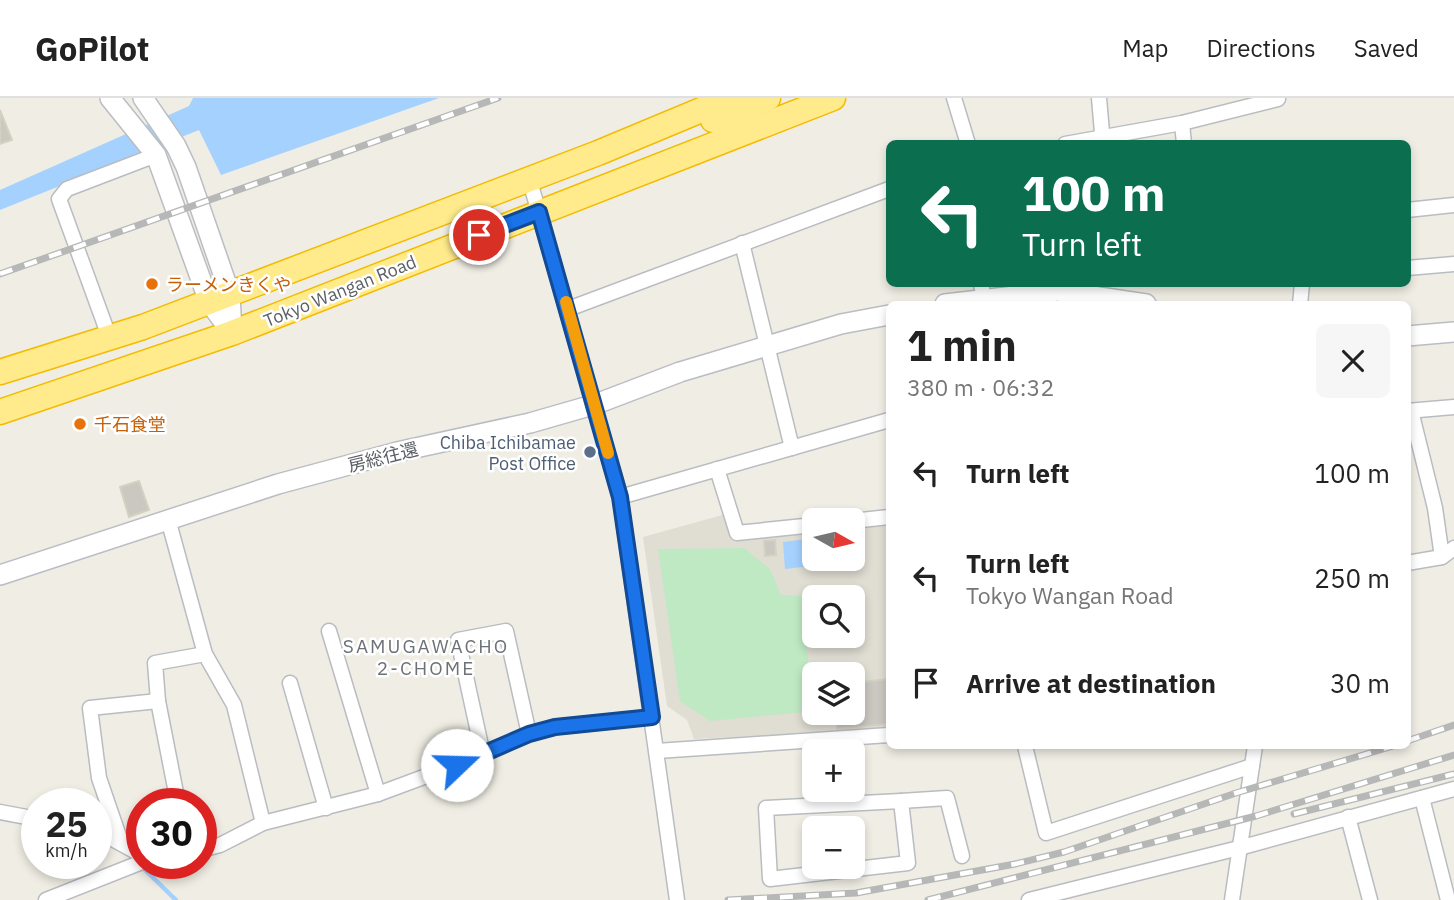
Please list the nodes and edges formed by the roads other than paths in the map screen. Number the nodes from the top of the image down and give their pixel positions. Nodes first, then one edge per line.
1 (143, 98) edge
2 (730, 98) edge
3 (768, 98) edge
4 (833, 98) edge
5 (954, 98) edge
6 (1100, 98) edge
7 (1278, 99) edge
8 (116, 104) edge
9 (1182, 123) junction
10 (967, 140) edge
11 (1102, 140) edge
12 (1184, 140) edge
13 (598, 153) junction
14 (156, 155) junction
15 (530, 178) junction
16 (886, 190) edge
17 (1454, 205) edge
18 (1411, 210) edge
19 (539, 212) junction
20 (742, 243) junction
21 (1454, 264) edge
22 (1411, 268) edge
23 (983, 291) edge
24 (1097, 295) edge
25 (220, 298) junction
26 (953, 301) edge
27 (1130, 301) edge
28 (568, 309) junction
29 (886, 315) edge
30 (1454, 332) edge
31 (232, 333) junction
32 (1411, 336) edge
33 (110, 339) junction
34 (768, 346) junction
35 (0, 372) edge
36 (596, 404) junction
37 (1454, 407) edge
38 (1411, 411) edge
39 (0, 412) edge
40 (1411, 418) edge
41 (886, 421) edge
42 (792, 448) junction
43 (717, 469) junction
44 (620, 497) junction
45 (886, 517) edge
46 (167, 519) junction
47 (865, 520) edge
48 (802, 526) edge
49 (1448, 552) edge
50 (1411, 562) edge
51 (0, 575) edge
52 (330, 631) dead end
53 (205, 654) junction
54 (290, 683) dead end
55 (158, 701) junction
56 (652, 717) junction
57 (529, 734) junction
58 (886, 736) edge
59 (865, 740) edge
60 (802, 747) edge
61 (1026, 749) edge
62 (1255, 749) edge
63 (657, 751) junction
64 (483, 755) junction
65 (1252, 766) junction
66 (175, 788) edge
67 (1454, 789) edge
68 (378, 794) junction
69 (865, 798) edge
70 (1422, 798) junction
71 (901, 801) junction
72 (802, 802) edge
73 (326, 808) junction
74 (0, 812) edge
75 (21, 816) edge
76 (1349, 817) junction
77 (263, 823) junction
78 (112, 838) edge
79 (121, 842) junction
80 (217, 846) edge
81 (126, 847) edge
82 (1239, 848) junction
83 (962, 856) dead end
84 (126, 866) edge
85 (1064, 895) edge
86 (46, 900) edge
87 (677, 900) edge
88 (1029, 900) edge
89 (1231, 900) edge
90 (1370, 900) edge
91 (1448, 900) edge

1 - 25 street
2 - 13 highway, Tokyo Wangan Road
3 - 13 highway
4 - 19 highway, Tokyo Wangan Road
5 - 10 street
6 - 11 street
7 - 9 street
8 - 14 street
9 - 11 street
9 - 12 street
13 - 15 highway, Tokyo Wangan Road
14 - 25 street
14 - 33 street
15 - 19 street
15 - 25 highway, Tokyo Wangan Road
16 - 20 street
17 - 18 street
19 - 28 street
19 - 31 highway, Tokyo Wangan Road
20 - 28 street
20 - 34 street
21 - 22 street
23 - 24 street
23 - 26 street
24 - 27 street
25 - 31 street
25 - 33 highway, Tokyo Wangan Road
28 - 36 street
29 - 34 street, 房総往還
30 - 32 street
31 - 39 highway, Tokyo Wangan Road
33 - 35 highway, Tokyo Wangan Road
34 - 36 street, 房総往還
34 - 42 street
36 - 44 street
36 - 46 street, 房総往還
37 - 38 street
40 - 49 street
41 - 42 street
42 - 43 street
43 - 44 street
43 - 48 street
44 - 56 street
45 - 47 street
46 - 51 street, 房総往還
46 - 53 street
49 - 50 street
52 - 68 street
53 - 55 street
53 - 77 street
54 - 73 street
55 - 66 street
55 - 79 street
56 - 57 street
56 - 63 street
57 - 64 street
57 - 64 street
58 - 59 street
60 - 63 street
61 - 65 street
62 - 65 street
63 - 87 street
64 - 68 street
65 - 82 street
67 - 70 street
68 - 73 street
69 - 71 street
70 - 76 street
70 - 91 street
71 - 72 street
71 - 83 street
73 - 77 street
74 - 75 street
76 - 82 street
76 - 90 street
77 - 80 street
78 - 79 street
79 - 81 street
82 - 85 street
82 - 89 street
84 - 86 street
85 - 88 street

